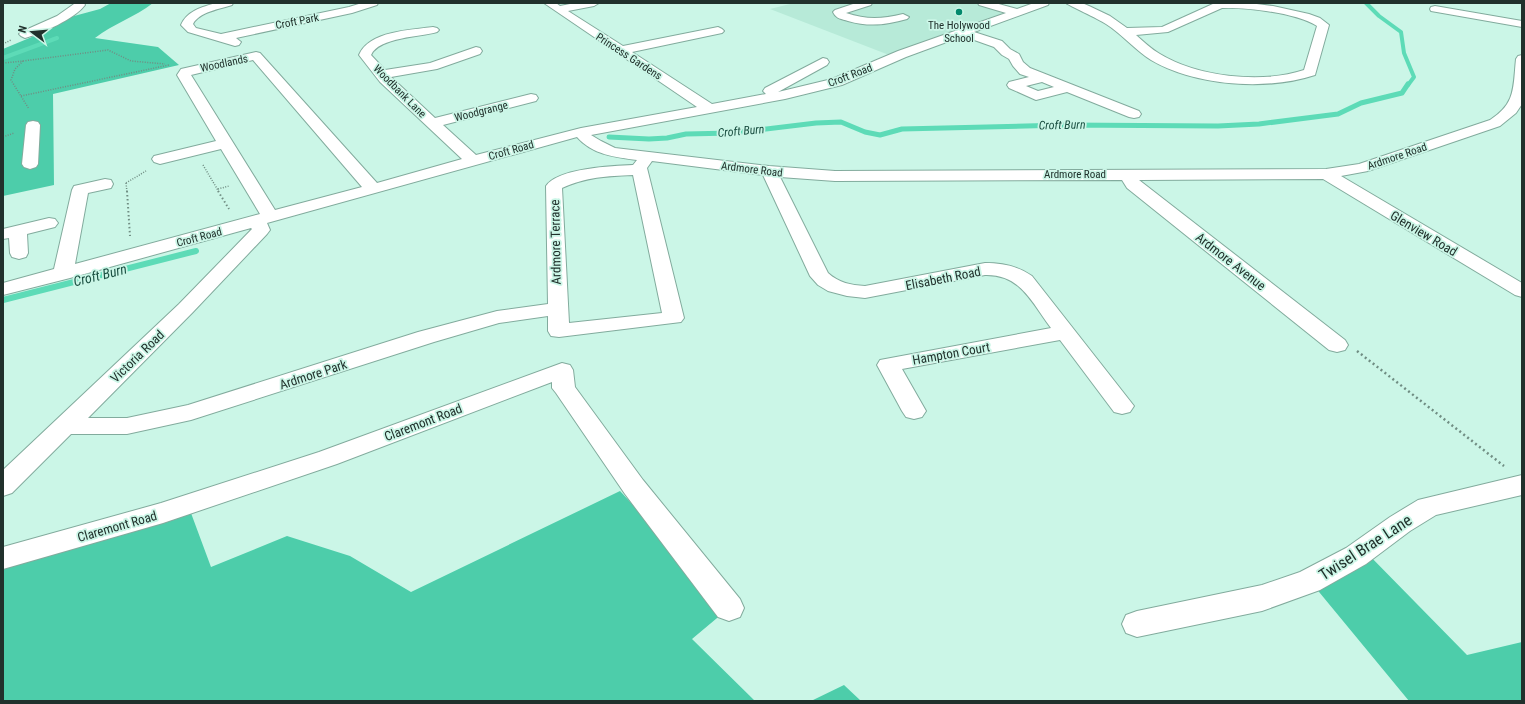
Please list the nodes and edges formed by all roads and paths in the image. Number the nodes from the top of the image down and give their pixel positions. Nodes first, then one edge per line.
1 (79, 3) edge
2 (228, 3) edge
3 (373, 3) edge
4 (594, 3) edge
5 (867, 3) edge
6 (984, 3) edge
7 (1044, 3) edge
8 (1071, 3) edge
9 (554, 6) edge
10 (1435, 9) dead end
11 (1018, 13) junction
12 (903, 17) dead end
13 (1522, 24) edge
14 (433, 30) dead end
15 (718, 31) dead end
16 (1124, 32) junction
17 (964, 33) junction
18 (25, 34) dead end
19 (221, 38) junction
20 (622, 50) junction
21 (476, 51) dead end
22 (256, 56) junction
23 (1522, 58) edge
24 (23, 61) junction
25 (823, 62) dead end
26 (3, 63) edge
27 (169, 64) junction
28 (190, 70) junction
29 (380, 75) junction
30 (1043, 78) junction
31 (1068, 88) junction
32 (1520, 95) edge
33 (21, 96) junction
34 (531, 98) dead end
35 (769, 98) junction
36 (709, 108) junction
37 (1134, 114) dead end
38 (432, 123) junction
39 (33, 126) junction
40 (581, 132) junction
41 (3, 137) edge
42 (224, 144) junction
43 (194, 152) junction
44 (160, 159) joint
45 (473, 161) junction
46 (644, 162) junction
47 (30, 164) dead end
48 (769, 171) junction
49 (1128, 174) junction
50 (1326, 174) junction
51 (126, 183) junction
52 (105, 184) joint
53 (373, 189) junction
54 (255, 221) junction
55 (49, 223) dead end
56 (10, 232) edge
57 (19, 253) dead end
58 (132, 255) junction
59 (63, 274) junction
60 (1518, 286) edge
61 (3, 290) edge
62 (558, 320) junction
63 (1066, 332) junction
64 (1337, 345) joint
65 (1122, 406) dead end
66 (914, 411) dead end
67 (67, 426) junction
68 (1516, 478) edge
69 (3, 486) edge
70 (3, 558) edge
71 (729, 608) dead end
72 (1137, 624) dead end

1 - 18 street
2 - 19 street, Croft Park
3 - 19 street, Croft Park
4 - 9 street
5 - 12 street
6 - 11 street
7 - 11 street, Croft Road
8 - 16 street
9 - 20 street, Princess Gardens
10 - 13 street
11 - 17 street, Croft Road
14 - 29 street, Woodbank Lane
15 - 20 street
16 - 16 street
17 - 30 street
17 - 35 street, Croft Road
19 - 22 street, Croft Park
20 - 36 street, Princess Gardens
21 - 29 street
22 - 28 street, Woodlands
22 - 53 street, Woodlands
23 - 32 street, Ardmore Road
24 - 26 path
24 - 27 path
24 - 33 path
25 - 35 street
27 - 28 path
27 - 33 path
28 - 42 street, Woodlands
29 - 38 street, Woodbank Lane
30 - 31 street
30 - 31 street
31 - 37 street
32 - 50 street, Ardmore Road
33 - 39 path
34 - 38 street, Woodgrange
35 - 36 street, Croft Road
36 - 40 street, Croft Road
38 - 45 street, Woodbank Lane
39 - 41 path
39 - 47 street
40 - 45 street, Croft Road
40 - 46 street, Ardmore Road
42 - 43 street
42 - 54 street, Woodlands
43 - 44 street
43 - 54 path
44 - 51 path
45 - 53 street, Croft Road
46 - 48 street, Ardmore Road
46 - 62 street, Ardmore Terrace
46 - 62 street, Ardmore Park
48 - 49 street, Ardmore Road
48 - 63 street, Elisabeth Road
49 - 50 street, Ardmore Road
49 - 64 street, Ardmore Avenue
50 - 60 street, Glenview Road
51 - 52 path
51 - 58 path
52 - 59 street
53 - 54 street, Croft Road
54 - 58 street, Croft Road
54 - 67 street, Victoria Road
55 - 56 street
56 - 57 street
58 - 59 street, Croft Road
59 - 61 street, Croft Road
62 - 67 street, Ardmore Park
63 - 65 street, Elisabeth Road
63 - 66 street, Hampton Court
64 - 68 path
67 - 69 street, Victoria Road
68 - 72 street, Twisel Brae Lane
70 - 71 street, Claremont Road

